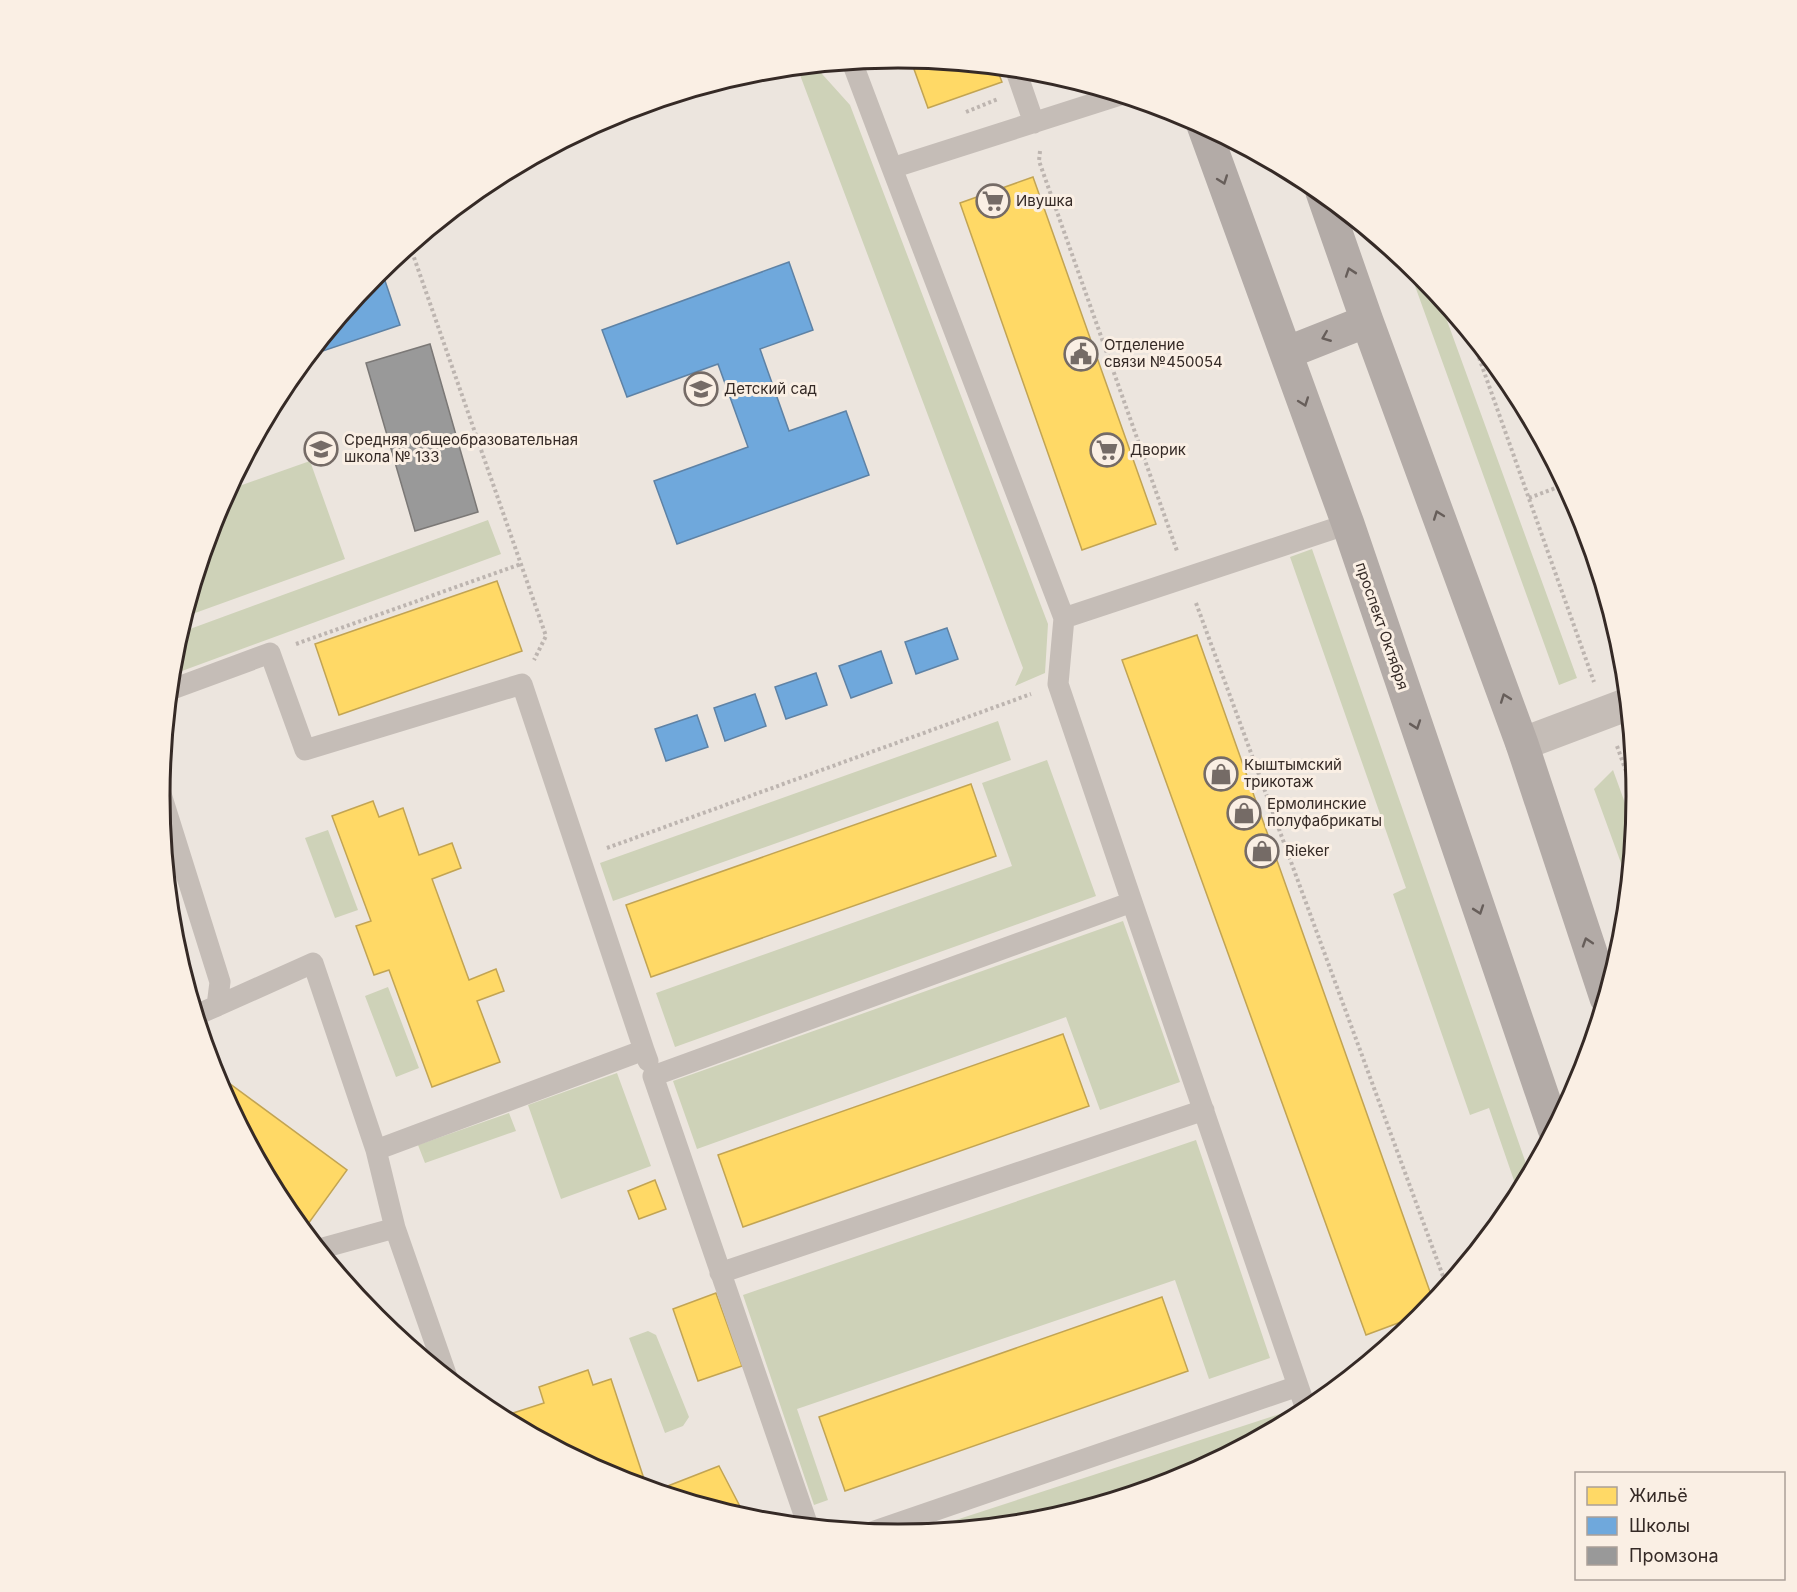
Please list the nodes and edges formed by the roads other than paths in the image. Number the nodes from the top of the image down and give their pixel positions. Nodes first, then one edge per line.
1 (855, 69) edge
2 (1018, 78) edge
3 (1109, 99) edge
4 (1038, 121) junction
5 (1207, 137) edge
6 (892, 168) junction
7 (1327, 208) edge
8 (1367, 321) junction
9 (1286, 353) junction
10 (1348, 524) junction
11 (1064, 618) junction
12 (178, 687) edge
13 (1617, 708) edge
14 (1522, 744) junction
15 (171, 827) edge
16 (1132, 902) junction
17 (1602, 985) edge
18 (217, 1006) junction
19 (203, 1012) edge
20 (644, 1050) junction
21 (653, 1076) junction
22 (1204, 1110) junction
23 (1551, 1120) edge
24 (376, 1150) junction
25 (395, 1228) junction
26 (327, 1247) edge
27 (720, 1273) junction
28 (442, 1364) edge
29 (1298, 1386) junction
30 (1303, 1402) edge
31 (805, 1518) edge
32 (895, 1524) edge

1 - 6 lane
2 - 4 lane
3 - 4 lane
4 - 6 lane
5 -> 9 main road, проспект Октября
6 - 11 lane
8 -> 7 main road
8 -> 9 main road
14 -> 8 main road
9 -> 10 main road, проспект Октября
10 - 11 lane
10 -> 23 main road, проспект Октября
11 - 16 lane
12 - 20 lane
13 - 14 street
17 -> 14 main road
15 - 18 lane
16 - 21 lane
16 - 22 lane
18 - 19 lane
18 - 24 lane
20 - 21 lane
20 - 24 lane
21 - 27 lane
22 - 27 lane
22 - 29 lane
24 - 25 lane
25 - 26 lane
25 - 28 lane
27 - 31 lane
29 - 30 lane
29 - 32 lane

